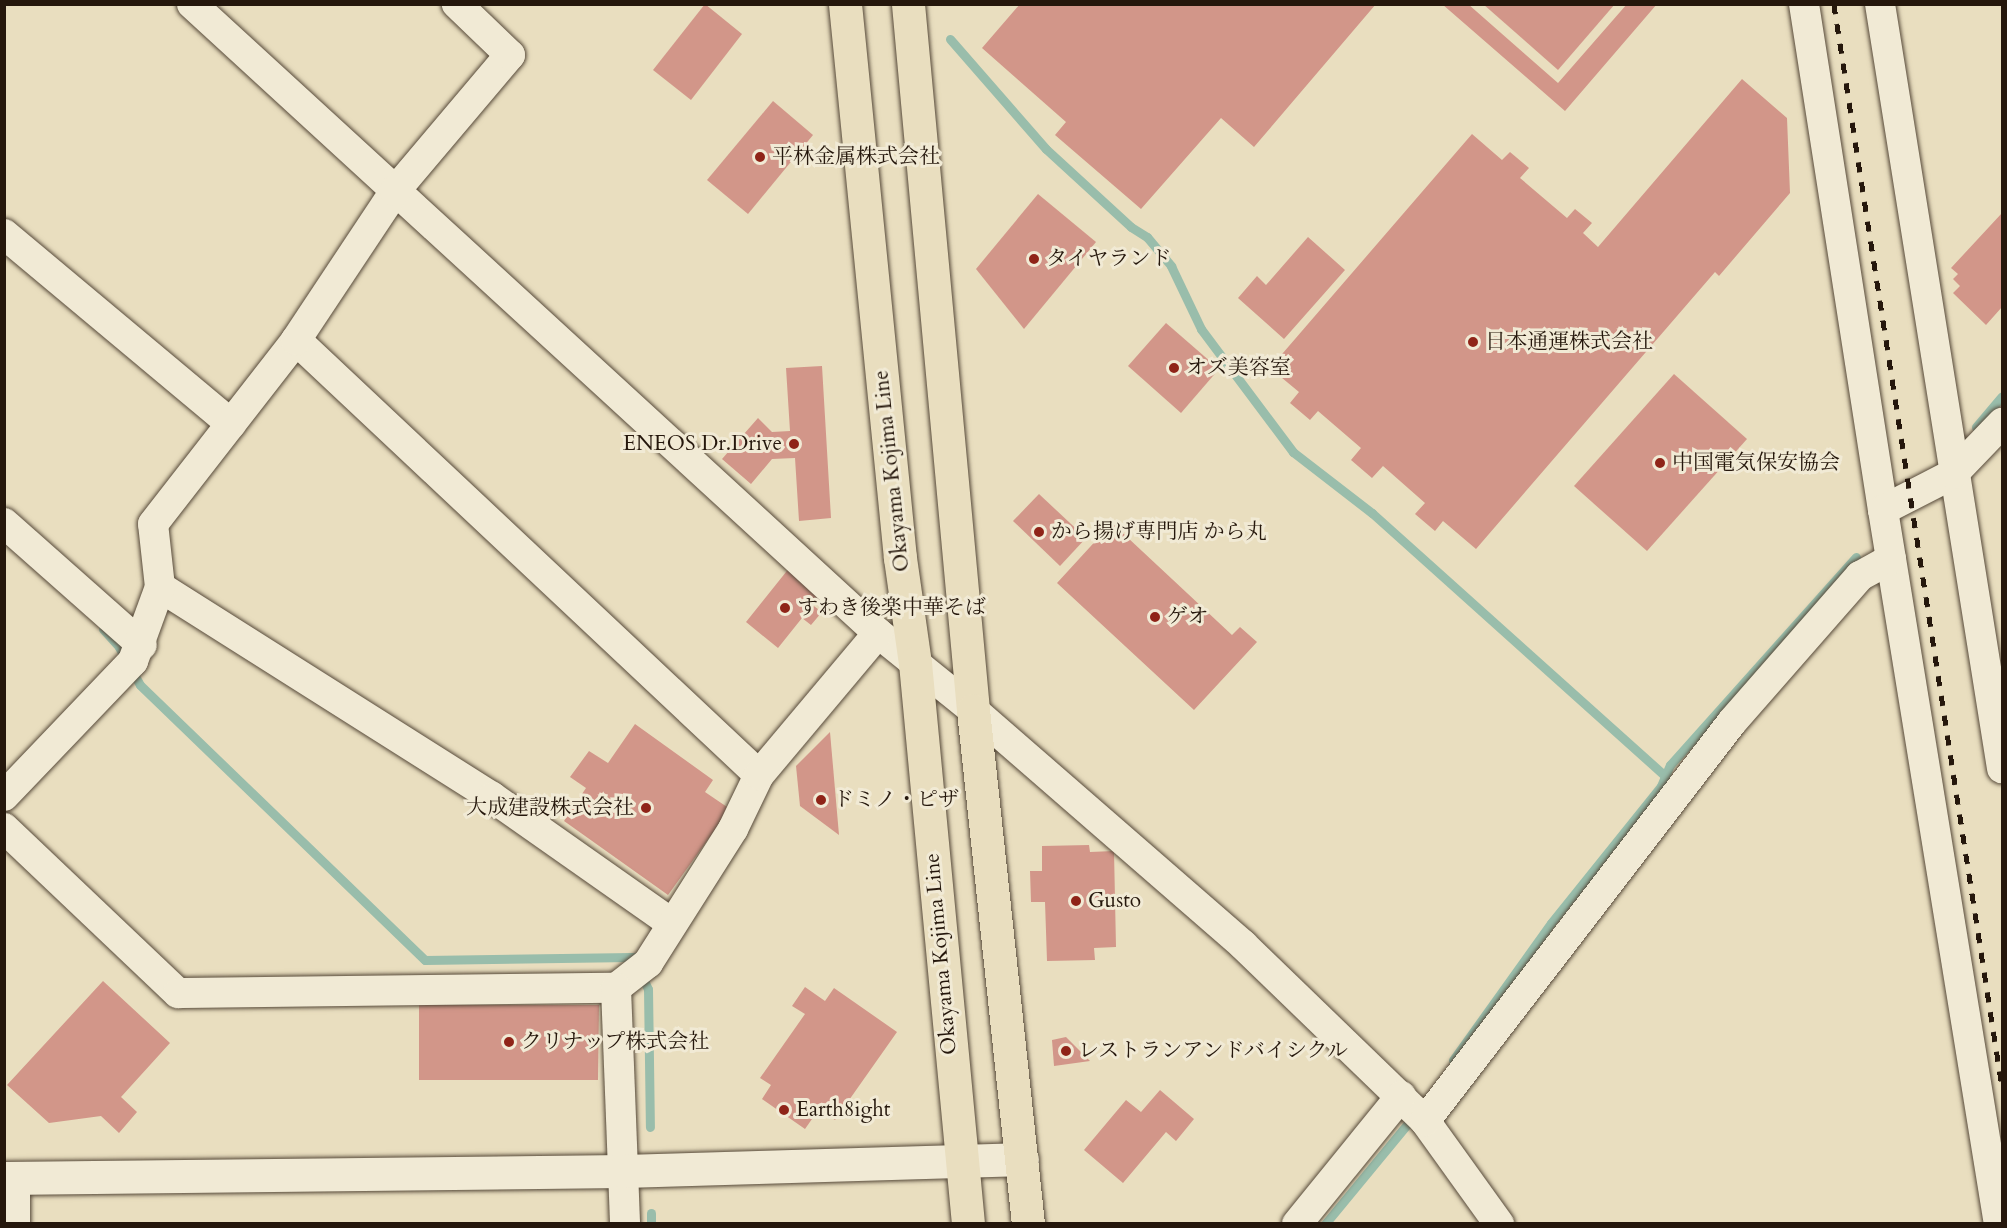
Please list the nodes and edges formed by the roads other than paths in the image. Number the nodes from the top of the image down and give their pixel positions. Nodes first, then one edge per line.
1 (192, 4) edge
2 (457, 4) edge
3 (845, 4) edge
4 (908, 4) edge
5 (1804, 4) edge
6 (1880, 4) edge
7 (395, 190) junction
8 (4, 234) edge
9 (296, 340) junction
10 (2002, 423) edge
11 (231, 424) junction
12 (1953, 474) junction
13 (1883, 510) junction
14 (4, 523) edge
15 (1891, 559) junction
16 (160, 587) junction
17 (878, 633) junction
18 (132, 661) junction
19 (915, 663) junction
20 (973, 710) junction
21 (2002, 768) edge
22 (759, 775) junction
23 (4, 796) edge
24 (4, 828) edge
25 (670, 922) junction
26 (632, 976) junction
27 (1413, 1108) junction
28 (1022, 1159) junction
29 (961, 1162) junction
30 (624, 1171) junction
31 (9, 1178) edge
32 (13, 1224) edge
33 (625, 1224) edge
34 (968, 1224) edge
35 (1029, 1224) edge
36 (1297, 1224) edge
37 (1499, 1224) edge
38 (1999, 1224) edge

1 - 7 street
2 - 7 street
3 - 19 main road, Okayama Kojima Line
4 - 20 main road
5 - 13 street
6 - 12 street
7 - 9 street
7 - 17 street
8 - 11 street
9 - 11 street
9 - 22 street
10 - 12 street
11 - 16 street
12 - 13 street
12 - 21 street
13 - 15 street
14 - 18 street
15 - 27 street
15 - 38 street
16 - 18 street
16 - 25 street
17 - 19 street
17 - 22 street
18 - 23 street
19 - 20 street
19 - 29 main road, Okayama Kojima Line
20 - 27 street
20 - 28 main road
22 - 25 street
24 - 26 street
25 - 26 street
26 - 30 street
27 - 36 street
27 - 37 street
28 - 29 street
28 - 35 main road
29 - 30 street
29 - 34 main road, Okayama Kojima Line
30 - 31 street
30 - 33 street
31 - 32 street

